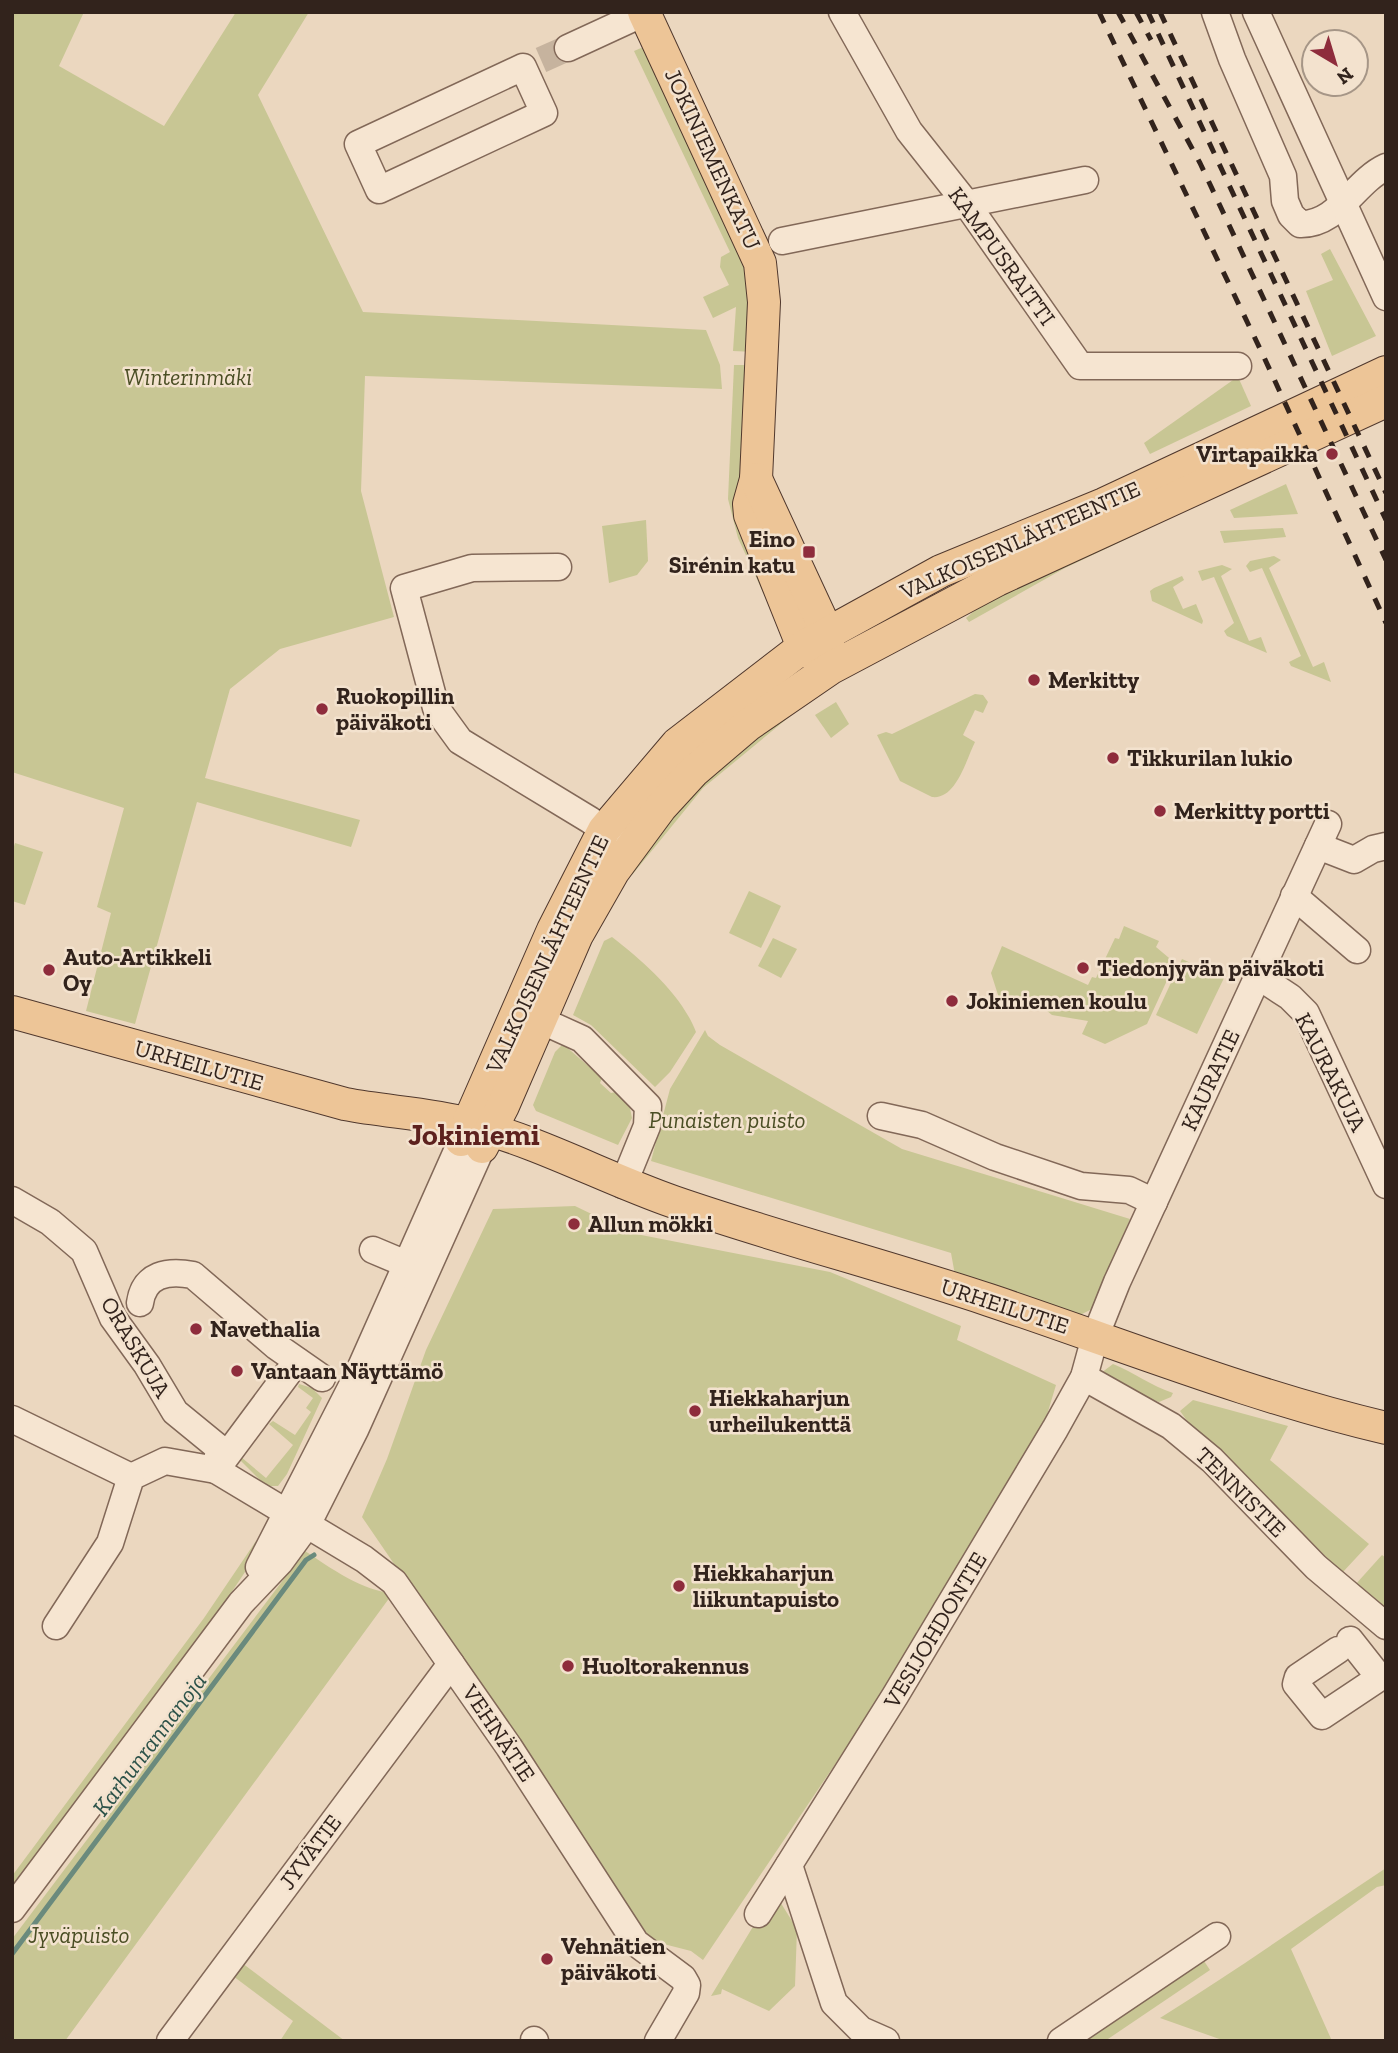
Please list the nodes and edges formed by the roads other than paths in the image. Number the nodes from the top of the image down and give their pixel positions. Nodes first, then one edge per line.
1 (645, 12) edge
2 (842, 12) edge
3 (1215, 12) edge
4 (1256, 12) edge
5 (568, 48) tunnel mouth
6 (532, 63) joint
7 (1386, 167) edge
8 (1086, 180) dead end
9 (1386, 192) edge
10 (966, 203) junction
11 (1342, 204) junction
12 (782, 241) dead end
13 (1375, 251) edge
14 (1386, 297) edge
15 (1238, 366) dead end
16 (1386, 372) edge
17 (1386, 401) edge
18 (558, 567) dead end
19 (815, 640) junction
20 (831, 668) junction
21 (616, 839) junction
22 (1386, 846) edge
23 (1294, 896) junction
24 (1357, 950) dead end
25 (1258, 976) junction
26 (12, 1012) edge
27 (540, 1020) junction
28 (881, 1115) dead end
29 (475, 1135) junction
30 (623, 1185) junction
31 (1386, 1185) edge
32 (12, 1200) edge
33 (1154, 1202) junction
34 (373, 1251) dead end
35 (415, 1268) junction
36 (140, 1303) dead end
37 (1095, 1337) junction
38 (297, 1361) junction
39 (1084, 1377) junction
40 (321, 1378) dead end
41 (12, 1419) edge
42 (1386, 1428) edge
43 (215, 1470) junction
44 (131, 1477) junction
45 (298, 1520) junction
46 (56, 1626) dead end
47 (1386, 1626) edge
48 (451, 1664) junction
49 (789, 1865) junction
50 (12, 1909) edge
51 (758, 1914) dead end
52 (1217, 1936) dead end
53 (170, 2041) edge
54 (658, 2041) edge
55 (886, 2041) edge
56 (1061, 2041) edge

1 - 5 street
1 - 19 main road, JOKINIEMENKATU
2 - 10 street, KAMPUSRAITTI
3 - 11 street
4 - 11 street
6 - 6 street
7 - 11 street
8 - 10 street
9 - 11 street
10 - 12 street
10 - 15 street, KAMPUSRAITTI
11 - 13 street
13 - 14 street
16 - 19 main road, VALKOISENLÄHTEENTIE
17 - 20 main road, VALKOISENLÄHTEENTIE
18 - 21 street
19 - 20 main road
19 - 21 main road, VALKOISENLÄHTEENTIE
20 - 21 main road, VALKOISENLÄHTEENTIE
21 - 27 main road, VALKOISENLÄHTEENTIE
21 - 29 main road, VALKOISENLÄHTEENTIE
22 - 23 street, KAURATIE
23 - 24 street
23 - 25 street, KAURATIE
25 - 31 street, KAURAKUJA
25 - 33 street, KAURATIE
26 - 29 main road, URHEILUTIE
27 - 29 main road, VALKOISENLÄHTEENTIE
27 - 30 street
28 - 33 street
29 - 30 main road, URHEILUTIE
29 - 35 street, VALKOISENLÄHTEENTIE
30 - 37 main road, URHEILUTIE
32 - 43 street, ORASKUJA
33 - 37 street, KAURATIE
34 - 35 street
35 - 45 street, VALKOISENLÄHTEENTIE
36 - 38 street
37 - 39 street, VESIJOHDONTIE
37 - 42 main road, URHEILUTIE
38 - 40 street
38 - 43 street
39 - 47 street, TENNISTIE
39 - 49 street, VESIJOHDONTIE
41 - 44 street
43 - 44 street
43 - 45 street
44 - 46 street
45 - 48 street, VEHNÄTIE
45 - 50 street, VALKOISENLÄHTEENTIE
48 - 53 street, JYVÄTIE
48 - 54 street, VEHNÄTIE
49 - 51 street, VESIJOHDONTIE
49 - 55 street
52 - 56 street

